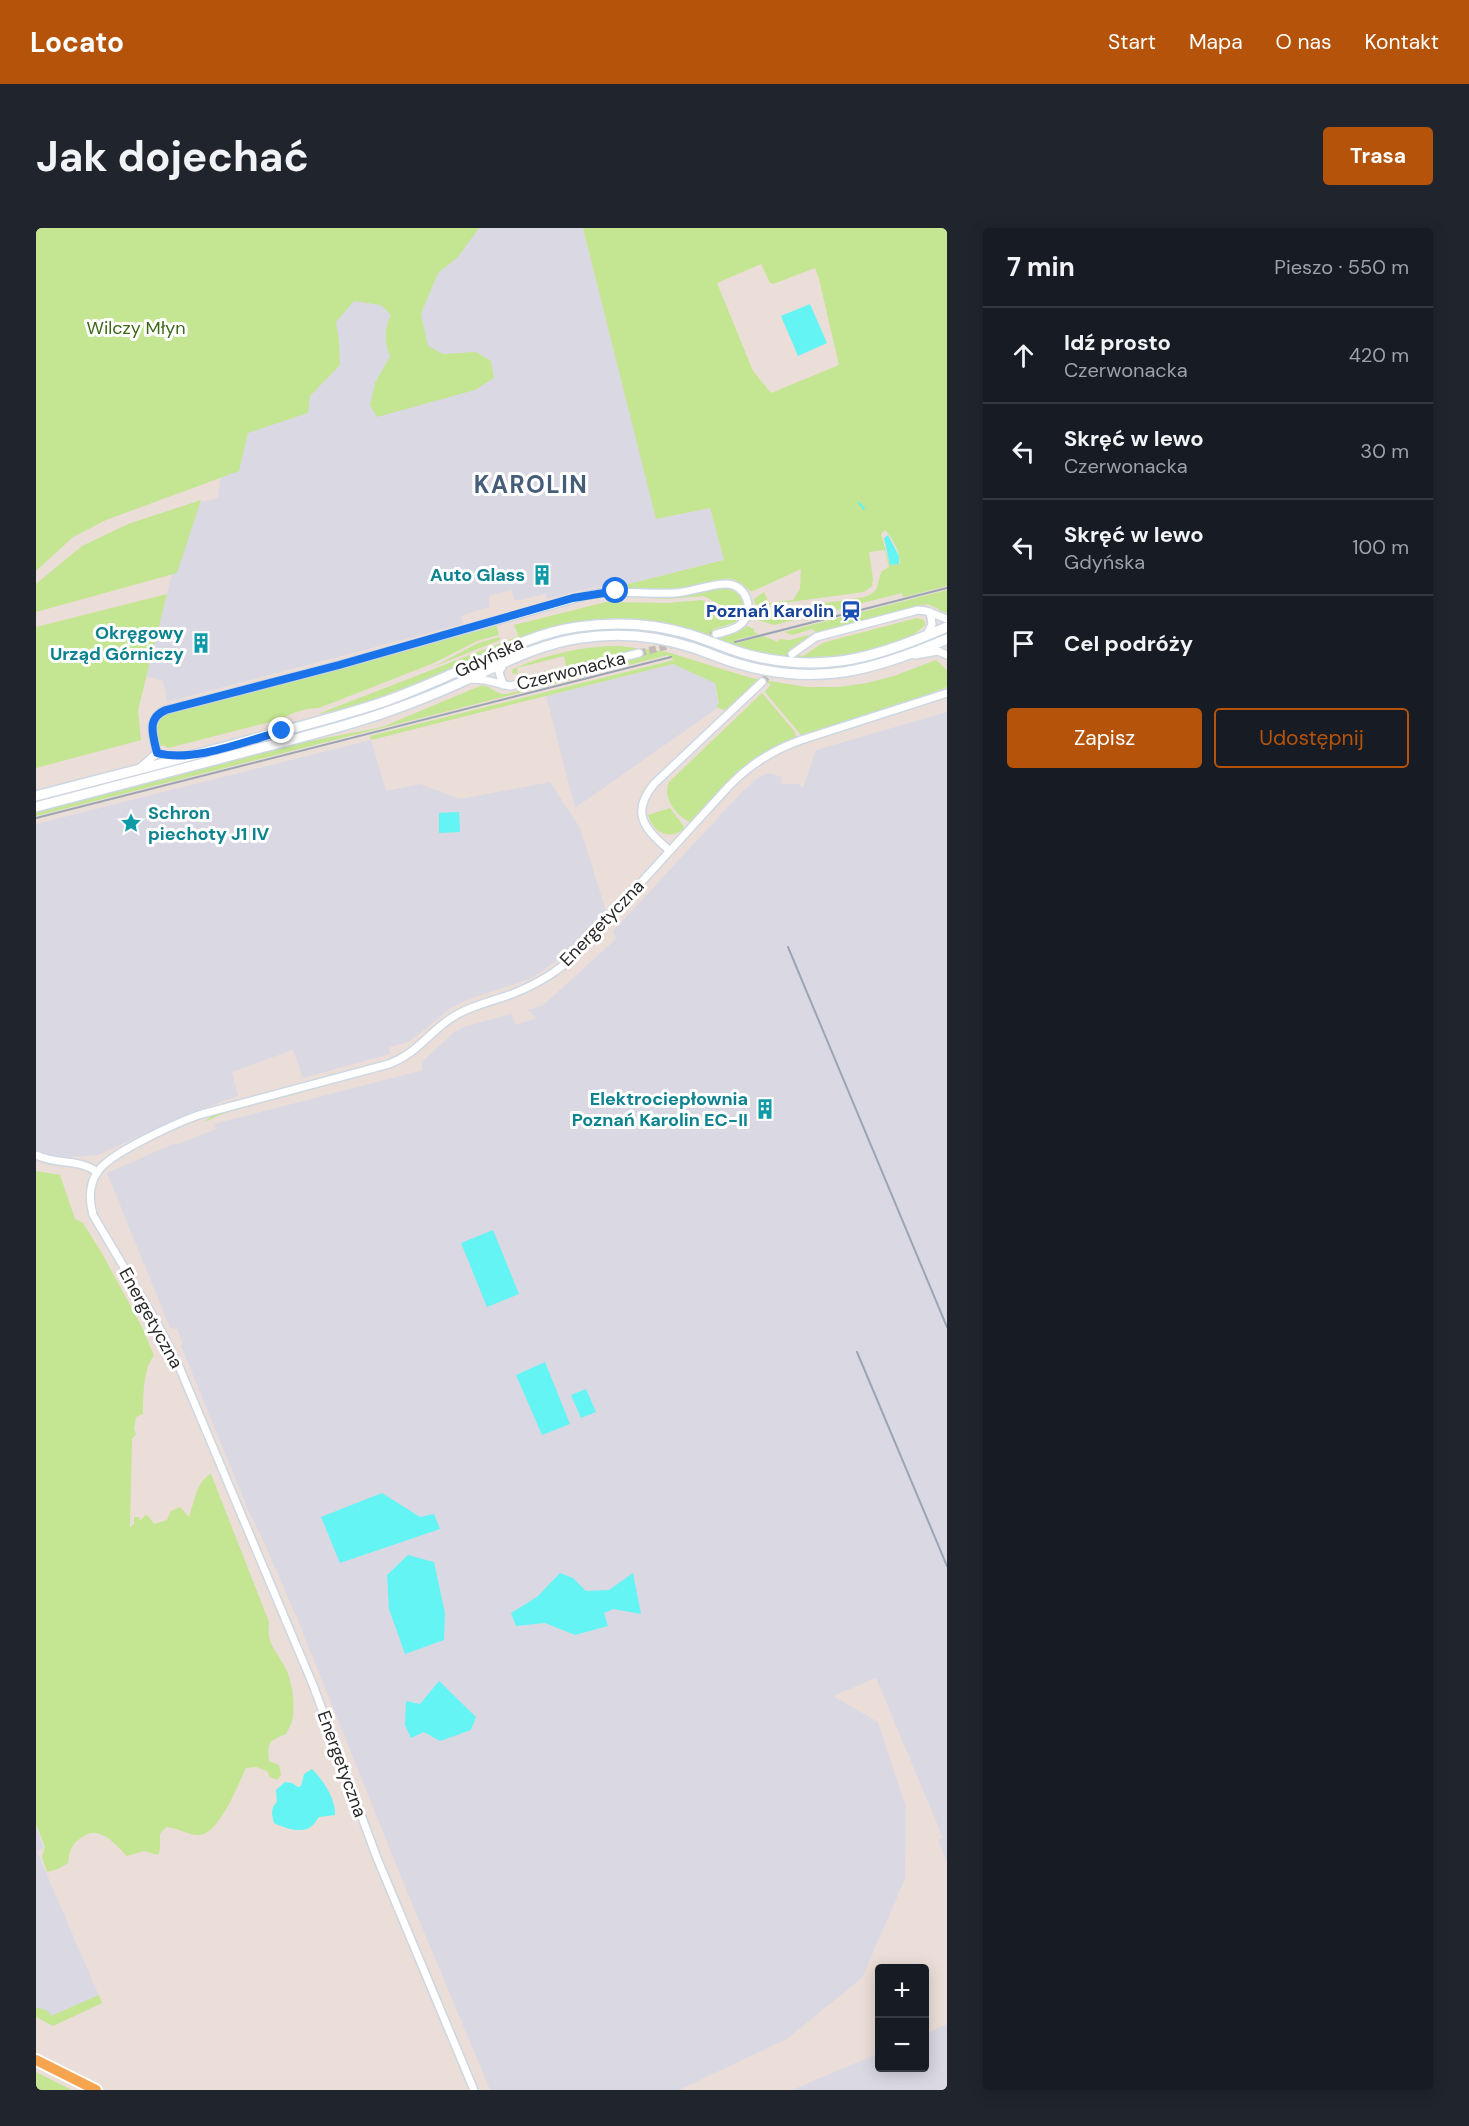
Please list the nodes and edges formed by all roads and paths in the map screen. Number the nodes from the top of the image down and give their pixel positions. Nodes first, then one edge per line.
1 (930, 612) junction
2 (947, 620) edge
3 (947, 627) edge
4 (716, 634) tunnel mouth
5 (927, 636) junction
6 (947, 639) edge
7 (639, 653) tunnel mouth
8 (792, 654) tunnel mouth
9 (910, 655) junction
10 (947, 655) edge
11 (506, 661) junction
12 (468, 679) junction
13 (762, 682) tunnel mouth
14 (503, 685) junction
15 (947, 693) edge
16 (157, 753) junction
17 (191, 756) junction
18 (137, 770) junction
19 (36, 796) edge
20 (36, 807) edge
21 (670, 851) junction
22 (36, 1155) edge
23 (97, 1172) junction
24 (36, 2060) edge
25 (96, 2090) edge
26 (474, 2090) edge

1 - 2 street
1 - 5 street
1 - 8 street
3 - 5 main road, Gdyńska
4 - 16 street
5 - 17 main road, Gdyńska
6 - 9 main road, Gdyńska
7 - 14 street, Czerwonacka
9 - 10 street
9 - 11 main road, Gdyńska
11 - 12 main road, Gdyńska
11 - 14 street, Czerwonacka
12 - 14 street, Czerwonacka
12 - 20 main road, Gdyńska
13 - 21 street
15 - 21 street, Energetyczna
16 - 17 street
16 - 18 street
17 - 18 main road, Gdyńska
18 - 19 main road, Gdyńska
21 - 23 street, Energetyczna
22 - 23 street
23 - 26 street, Energetyczna
24 - 25 main road

